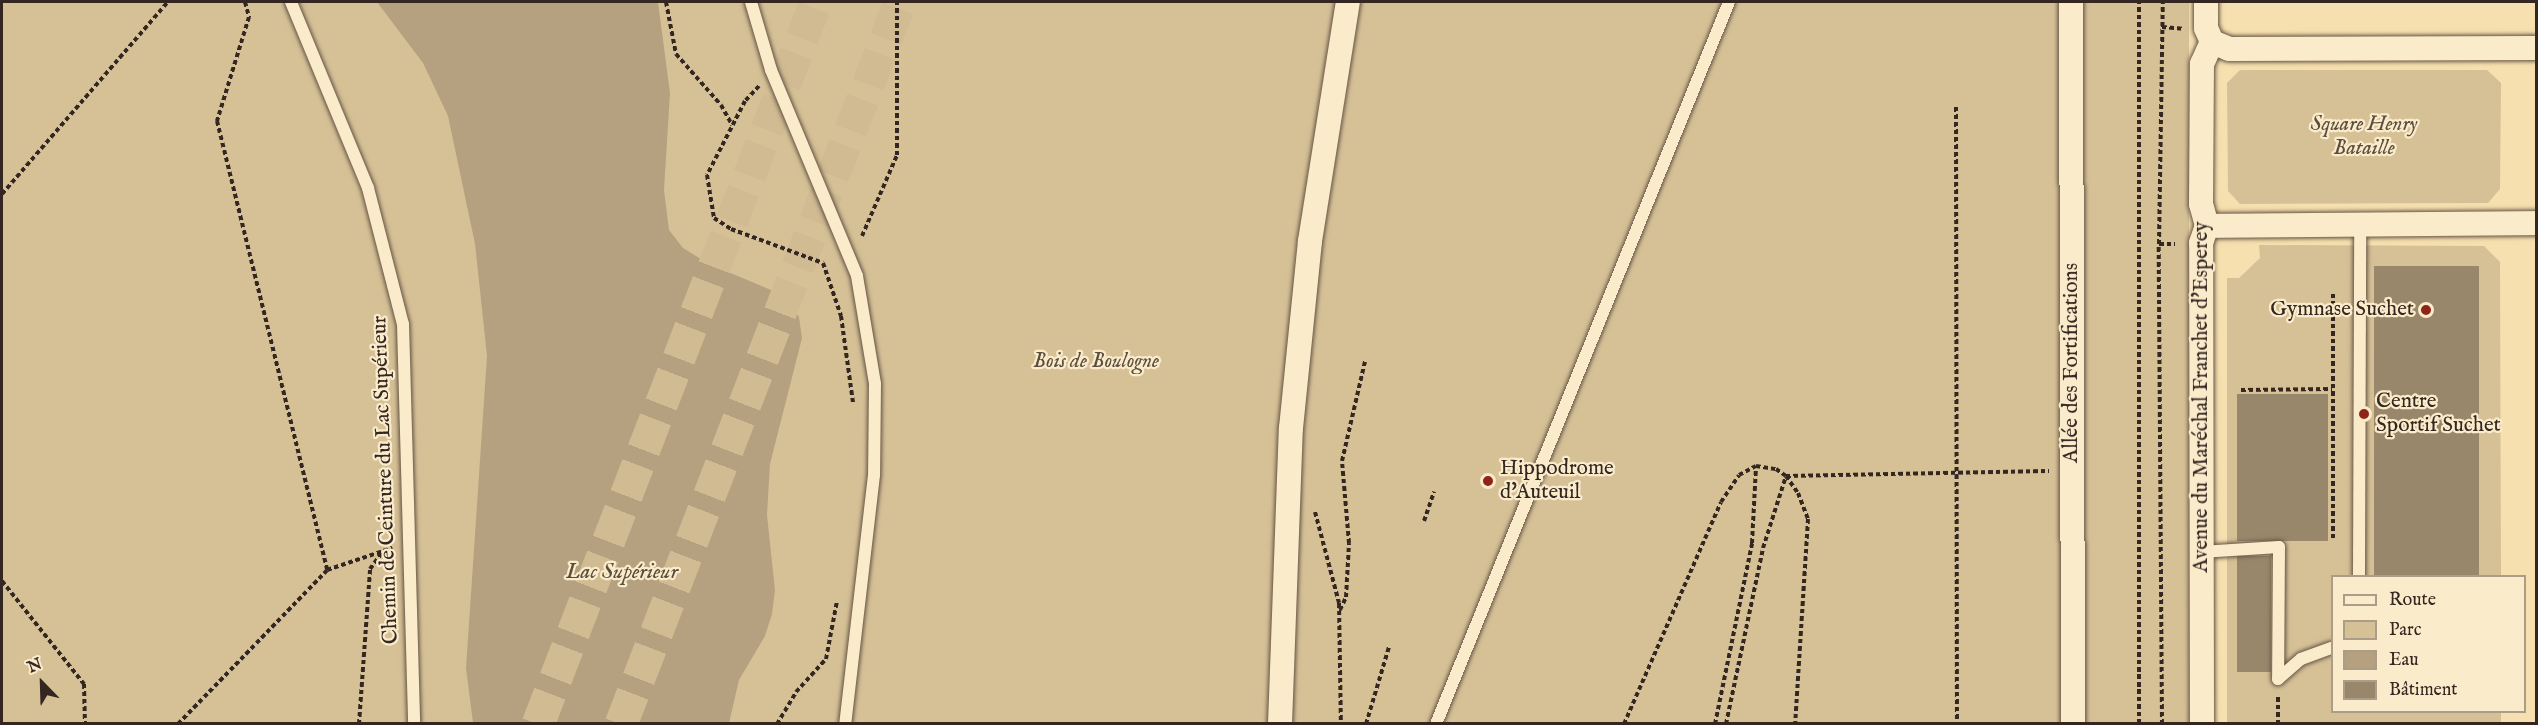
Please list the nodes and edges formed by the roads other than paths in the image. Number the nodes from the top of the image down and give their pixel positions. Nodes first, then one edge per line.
1 (291, 2) edge
2 (751, 2) edge
3 (1348, 2) edge
4 (1729, 2) edge
5 (2072, 2) edge
6 (2206, 2) edge
7 (2212, 42) junction
8 (2536, 48) edge
9 (2536, 223) edge
10 (2361, 224) junction
11 (2207, 226) junction
12 (2201, 552) junction
13 (2359, 575) edge
14 (2331, 648) edge
15 (414, 723) edge
16 (845, 723) edge
17 (1280, 723) edge
18 (1436, 723) edge
19 (2073, 723) edge
20 (2202, 723) edge

1 - 15 lane, Chemin de Ceinture du Lac Supérieur
2 - 16 lane
3 - 17 street
4 - 18 lane
5 - 19 street, Allée des Fortifications
6 - 7 street
7 - 8 street
7 - 11 street, Avenue du Maréchal Franchet d'Esperey
9 - 10 street
10 - 11 street
10 - 13 lane
11 - 12 street, Avenue du Maréchal Franchet d'Esperey
12 - 14 lane
12 - 20 street, Avenue du Maréchal Franchet d'Esperey

